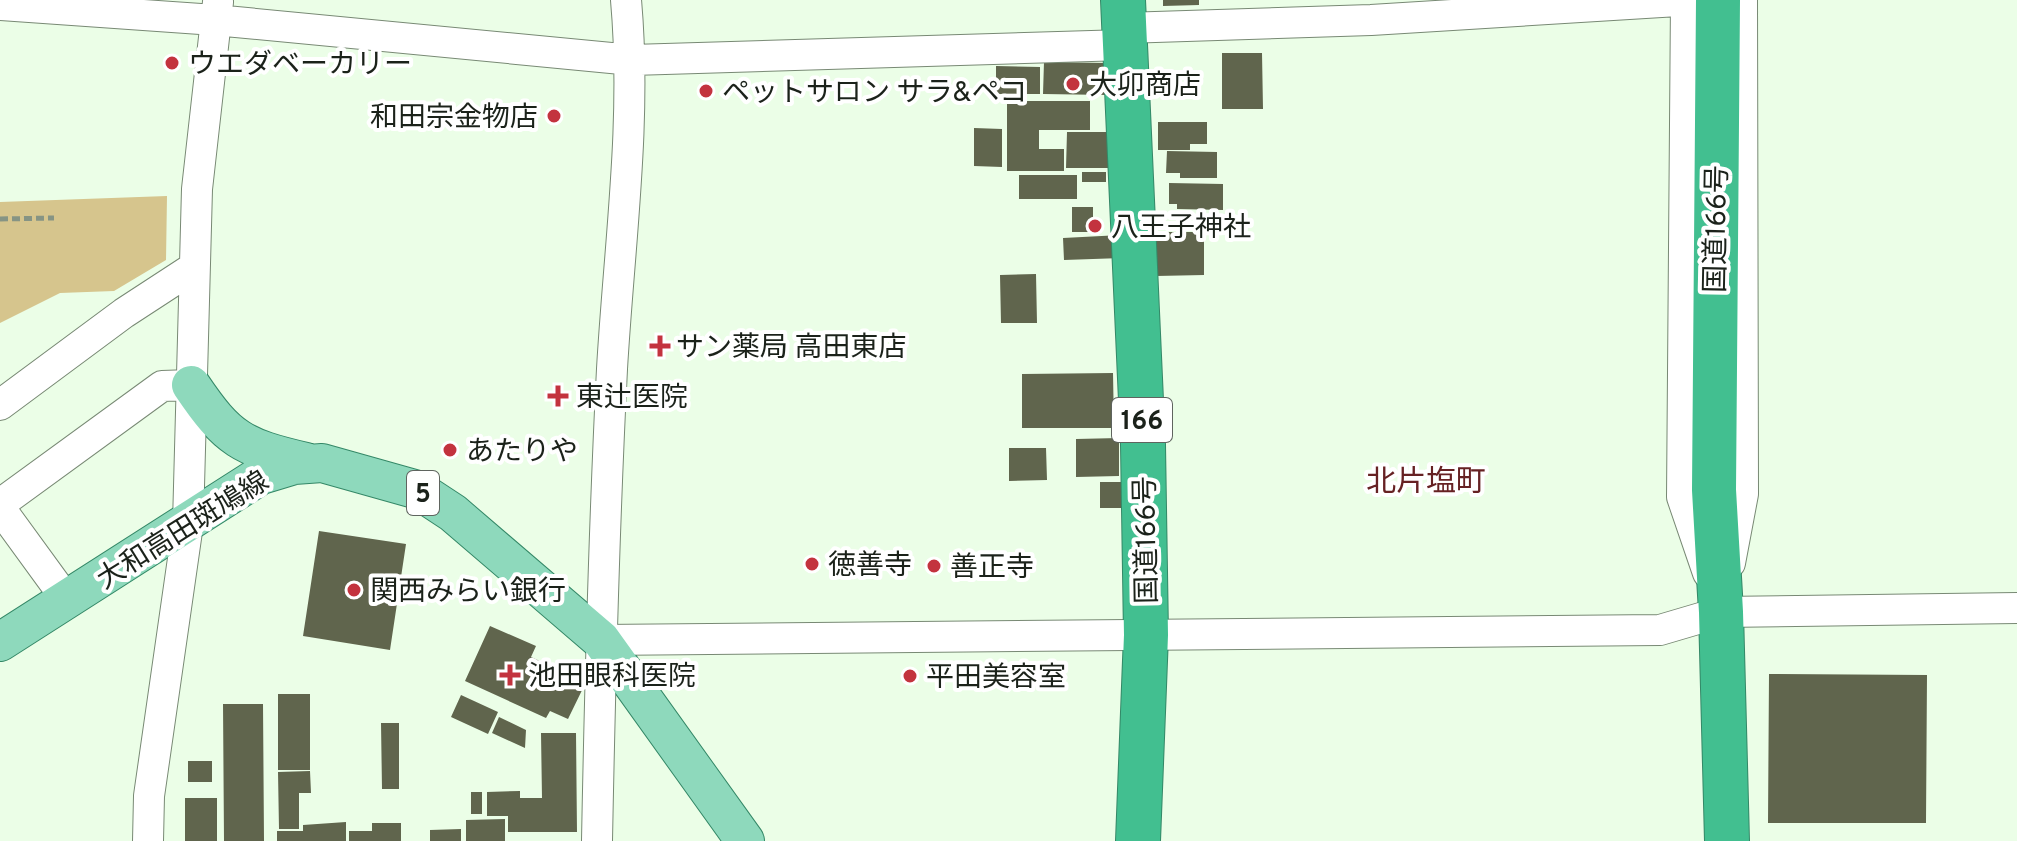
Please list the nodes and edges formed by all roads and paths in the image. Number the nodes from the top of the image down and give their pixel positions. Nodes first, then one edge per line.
1 (626, 0) edge
2 (1686, 0) edge
3 (1694, 0) edge
4 (1718, 0) edge
5 (1742, 0) edge
6 (0, 5) edge
7 (96, 7) edge
8 (216, 10) edge
9 (1124, 24) edge
10 (632, 60) junction
11 (54, 218) dead end
12 (0, 219) edge
13 (193, 268) junction
14 (191, 385) junction
15 (0, 405) edge
16 (308, 463) junction
17 (0, 506) edge
18 (188, 524) junction
19 (67, 600) junction
20 (2017, 608) edge
21 (1721, 612) junction
22 (1146, 635) junction
23 (601, 640) junction
24 (0, 642) edge
25 (148, 841) edge
26 (597, 841) edge
27 (745, 841) edge
28 (1138, 841) edge
29 (1727, 841) edge

1 - 10 street
2 - 3 street
2 - 9 street
2 - 21 street
4 - 21 highway, 国道166号
5 - 21 street
6 - 7 street
7 - 8 street
8 - 10 street
8 - 13 street
9 - 10 street
9 - 22 highway, 国道166号 / 166
10 - 23 street
11 - 12 path
13 - 14 street
13 - 15 street
14 - 16 main road
14 - 17 street
14 - 18 street
16 - 18 main road, 大和高田斑鳩線 / 5
16 - 23 main road, 大和高田斑鳩線 / 5
17 - 19 street
18 - 19 main road, 大和高田斑鳩線 / 5
18 - 25 street
19 - 24 main road, 大和高田斑鳩線 / 5
20 - 21 street
21 - 22 street
21 - 29 highway, 国道166号
22 - 23 street
22 - 28 highway, 国道166号 / 166
23 - 26 street
23 - 27 main road, 大和高田斑鳩線 / 5

